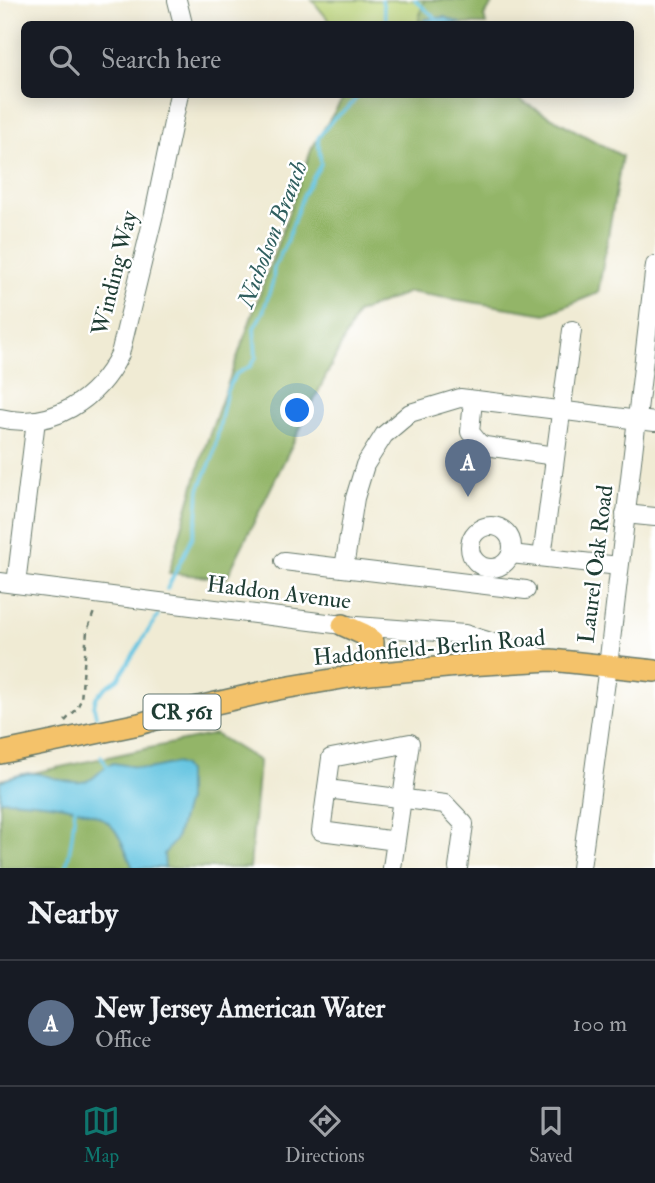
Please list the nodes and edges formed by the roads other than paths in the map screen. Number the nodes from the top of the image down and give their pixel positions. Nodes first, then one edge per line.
1 (177, 0) edge
2 (182, 21) edge
3 (178, 98) edge
4 (655, 265) edge
5 (652, 303) edge
6 (572, 330) dead end
7 (473, 400) junction
8 (561, 411) junction
9 (0, 418) edge
10 (36, 420) junction
11 (636, 420) junction
12 (655, 422) edge
13 (555, 456) junction
14 (625, 514) junction
15 (655, 517) edge
16 (512, 554) junction
17 (542, 557) junction
18 (284, 561) dead end
19 (619, 566) junction
20 (344, 568) junction
21 (491, 577) junction
22 (8, 583) edge
23 (526, 590) dead end
24 (343, 625) junction
25 (551, 660) junction
26 (608, 666) junction
27 (655, 671) edge
28 (360, 675) junction
29 (2, 752) edge
30 (327, 789) junction
31 (402, 798) junction
32 (396, 841) junction
33 (392, 868) edge
34 (458, 868) edge
35 (581, 868) edge

1 - 2 street
3 - 10 street, Winding Way
4 - 5 street, Laurel Oak Road
5 - 11 street, Laurel Oak Road
6 - 8 street
7 - 8 street
7 - 13 street
7 - 20 street
8 - 11 street
8 - 13 street
9 - 10 street
10 - 22 street
11 - 12 street
11 - 14 street, Laurel Oak Road
13 - 17 street
14 - 15 street
14 - 19 street, Laurel Oak Road
16 - 17 street
16 - 21 street
16 - 21 street
17 - 19 street
18 - 20 street
19 - 26 street, Laurel Oak Road
20 - 21 street
21 - 23 street
22 - 24 street, Haddon Avenue
24 - 25 street, Haddon Avenue
24 - 28 main road
25 - 26 main road, Haddonfield-Berlin Road / CR 561
25 - 28 main road, Haddonfield-Berlin Road / CR 561
26 - 27 main road, Haddonfield-Berlin Road / CR 561
26 - 35 street, Laurel Oak Road
28 - 29 main road, Haddonfield-Berlin Road / CR 561
30 - 31 street
30 - 31 street
30 - 32 street
31 - 32 street
31 - 34 street
32 - 33 street

